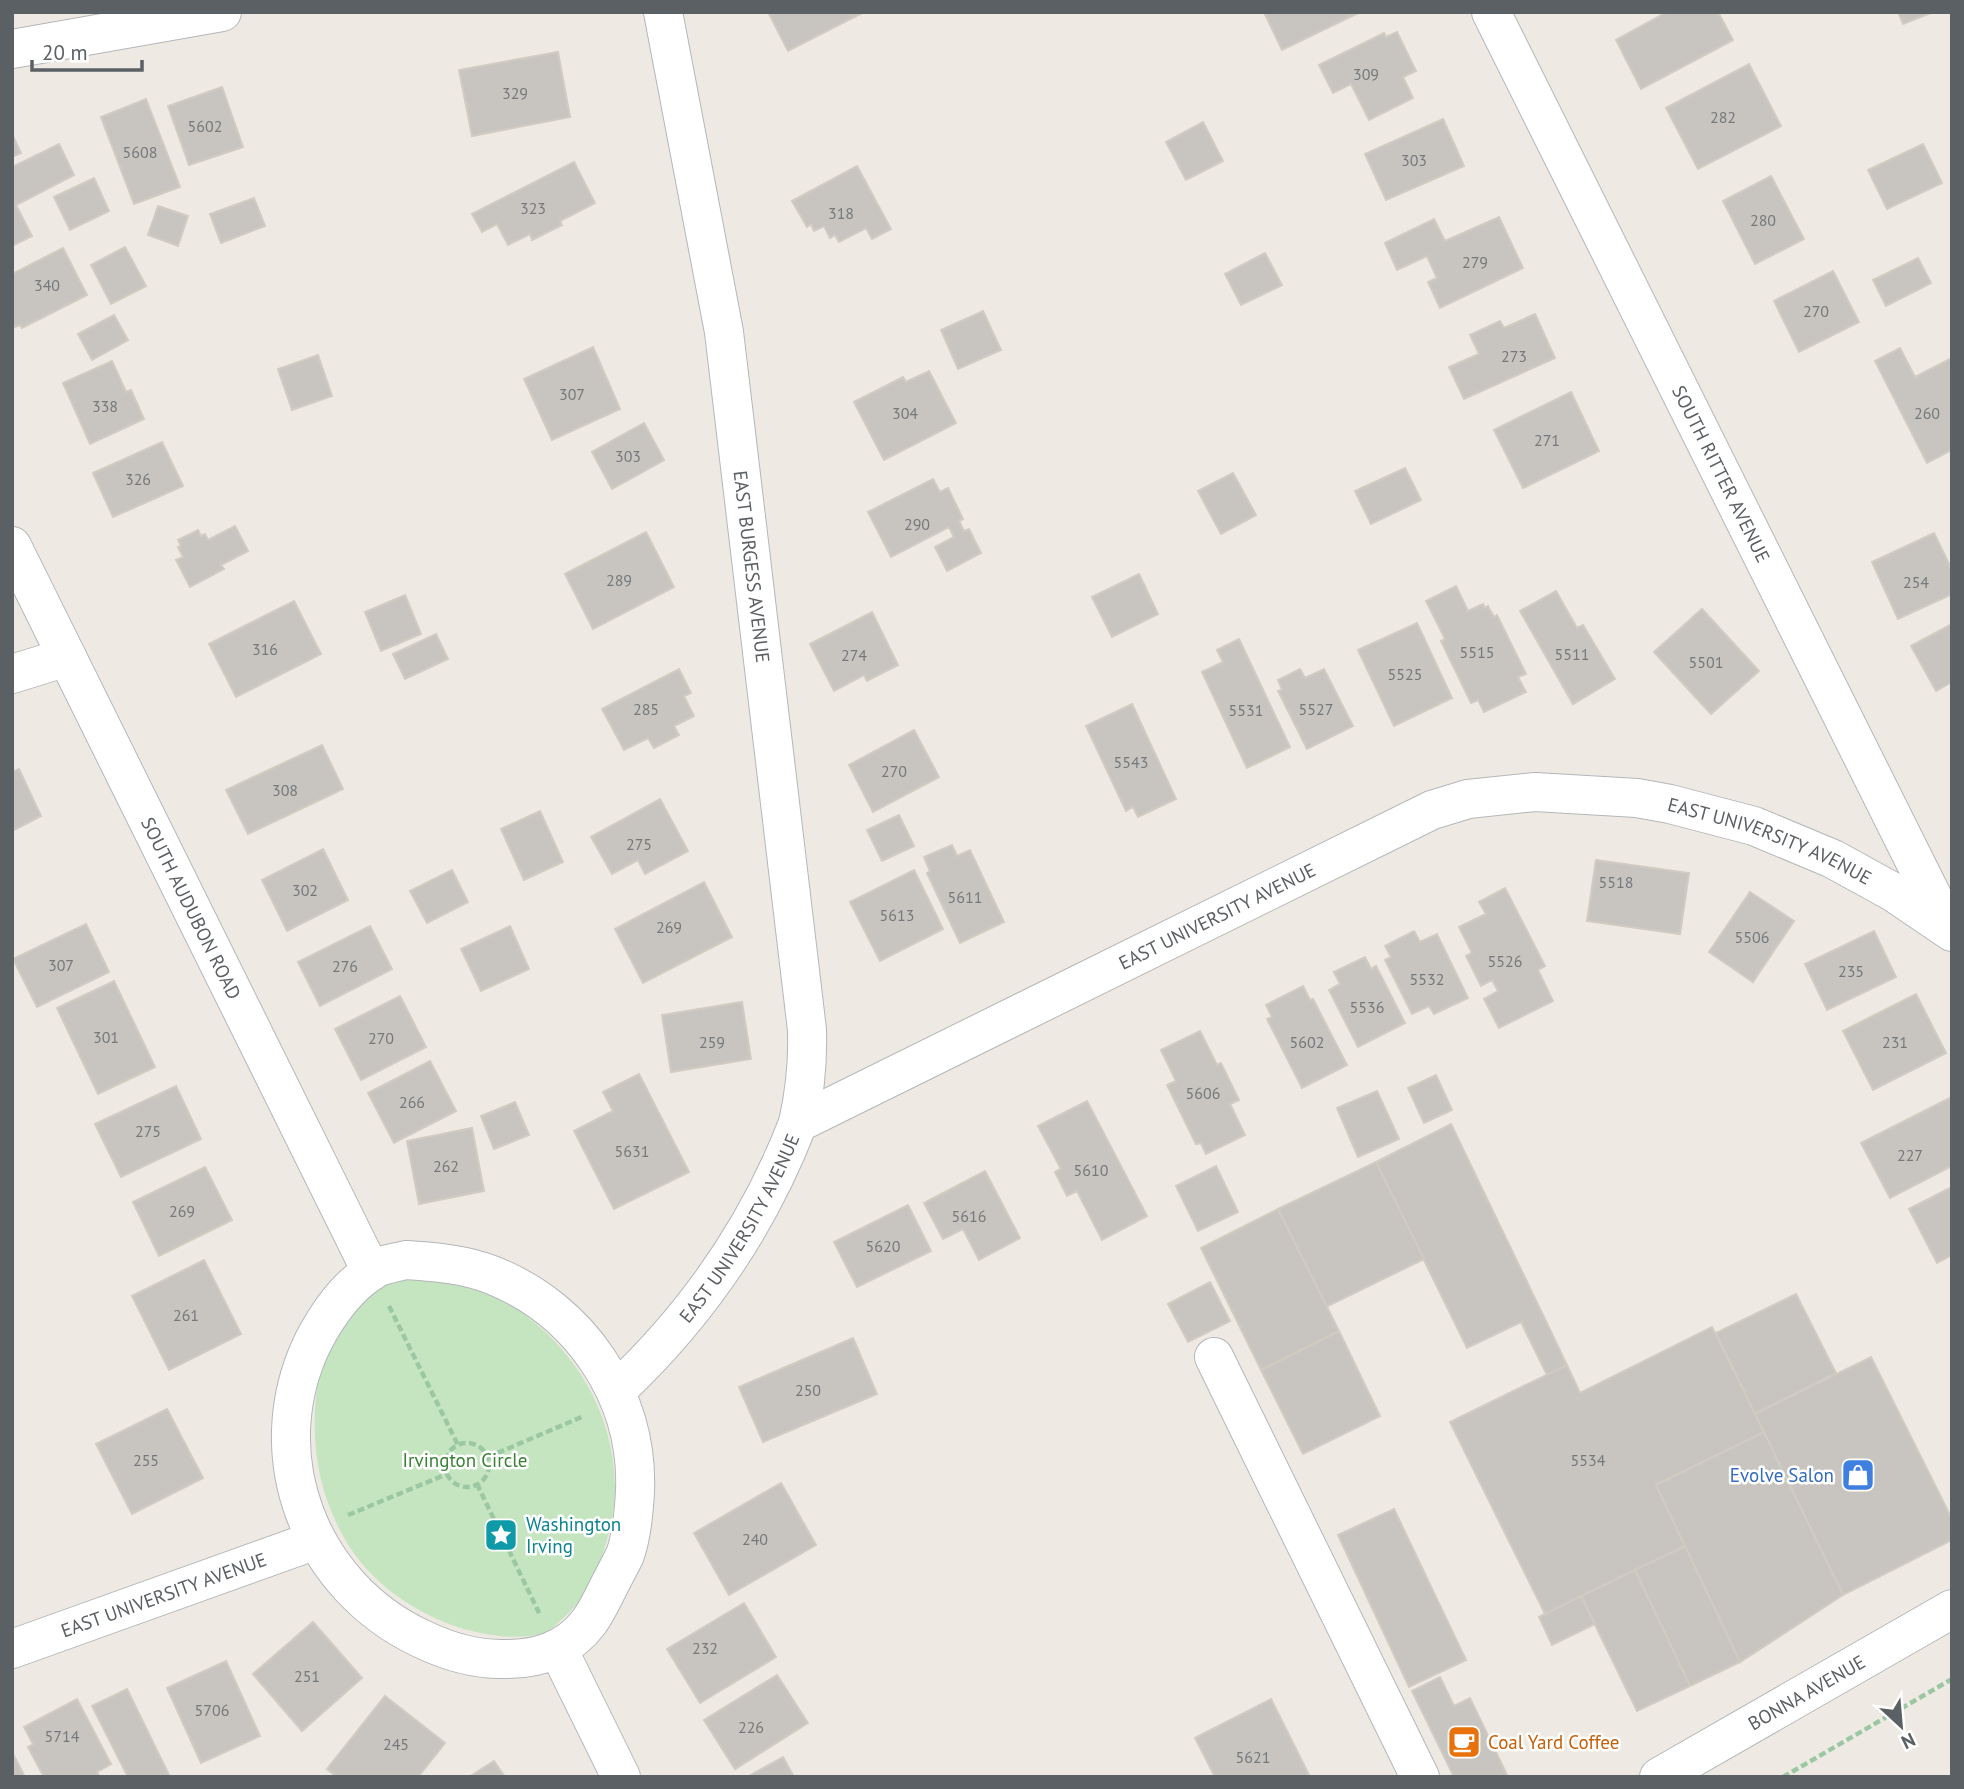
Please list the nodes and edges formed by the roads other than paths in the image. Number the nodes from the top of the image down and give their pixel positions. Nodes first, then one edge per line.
1 (222, 12) edge
2 (663, 12) edge
3 (1491, 12) edge
4 (12, 49) edge
5 (12, 546) edge
6 (67, 657) junction
7 (12, 674) edge
8 (1951, 934) edge
9 (798, 1123) junction
10 (378, 1285) junction
11 (1214, 1357) dead end
12 (602, 1402) junction
13 (316, 1540) junction
14 (1952, 1609) edge
15 (550, 1634) junction
16 (12, 1649) edge
17 (621, 1777) edge
18 (1420, 1777) edge
19 (1659, 1777) edge

1 - 4 street
2 - 9 street, EAST BURGESS AVENUE
3 - 8 street, SOUTH RITTER AVENUE
5 - 6 street, SOUTH AUDUBON ROAD
6 - 7 street
6 - 10 street, SOUTH AUDUBON ROAD
8 - 9 street, EAST UNIVERSITY AVENUE
9 - 12 street, EAST UNIVERSITY AVENUE
10 - 12 street
10 - 13 street
11 - 18 street
12 - 15 street
13 - 15 street
13 - 16 street, EAST UNIVERSITY AVENUE
14 - 19 street, BONNA AVENUE
15 - 17 street

